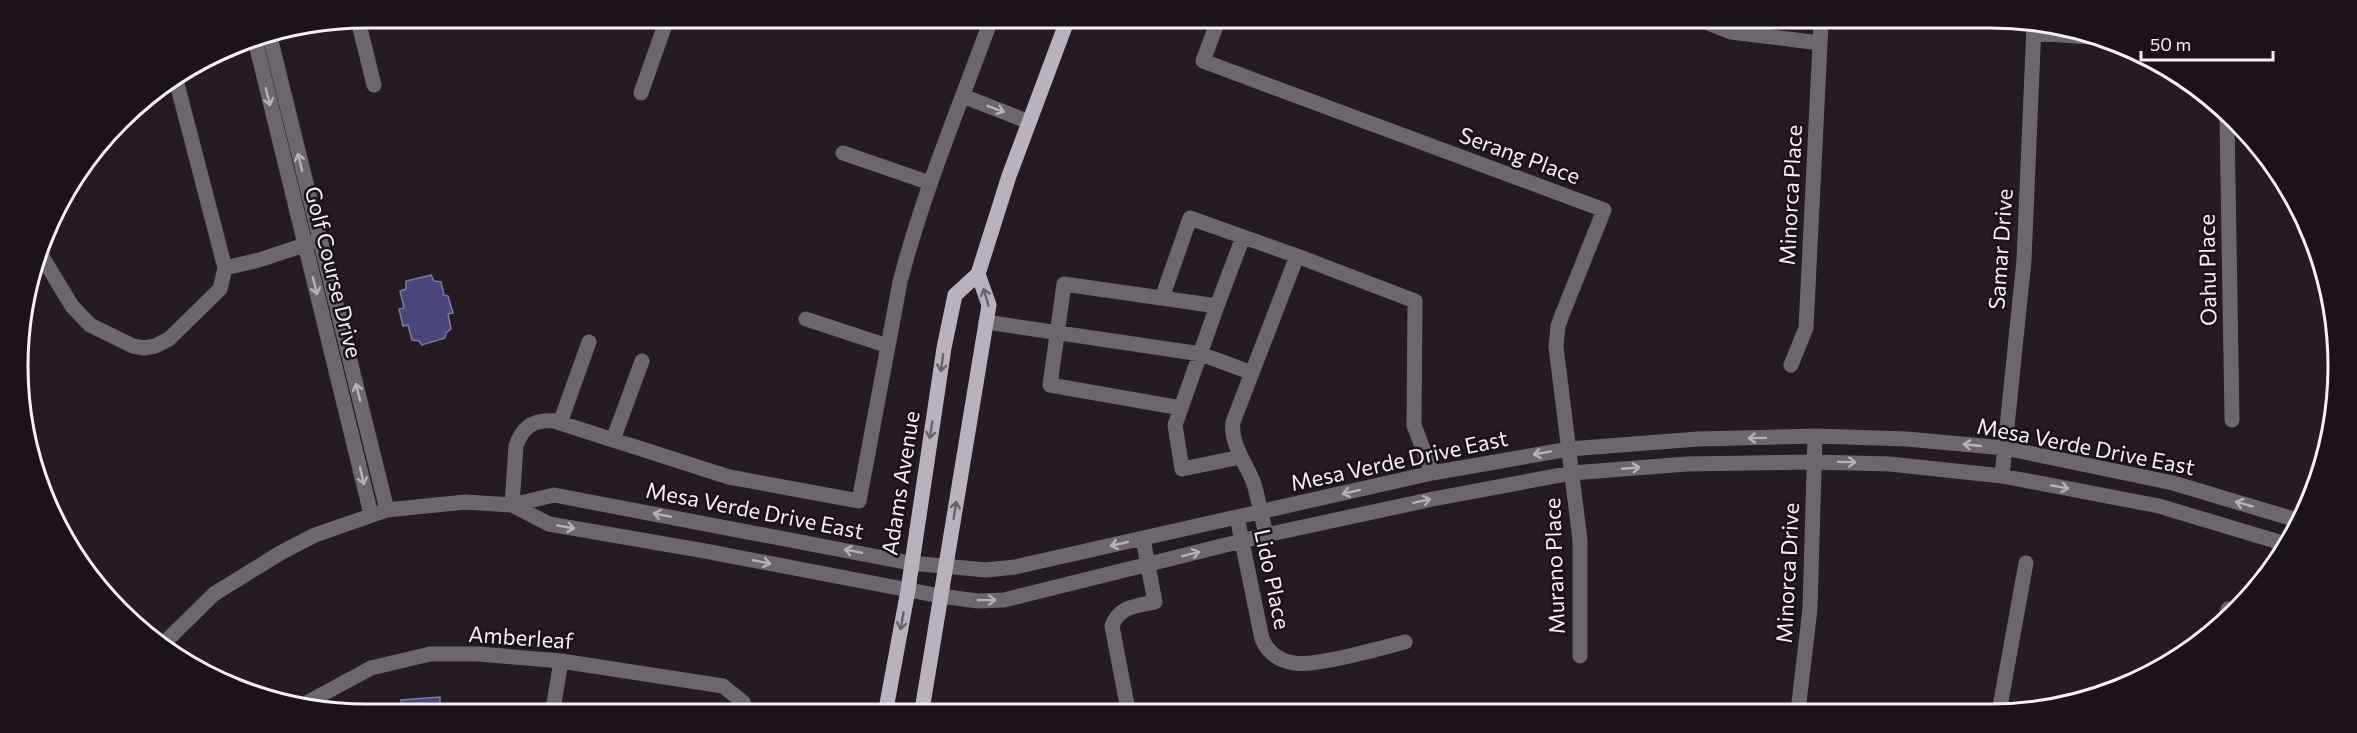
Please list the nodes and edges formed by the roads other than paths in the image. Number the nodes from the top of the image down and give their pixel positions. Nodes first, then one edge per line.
1 (360, 28) edge
2 (664, 28) edge
3 (987, 28) edge
4 (1064, 28) edge
5 (1215, 28) edge
6 (1721, 28) edge
7 (1821, 28) edge
8 (2034, 31) edge
9 (271, 42) edge
10 (1820, 43) junction
11 (257, 46) edge
12 (178, 85) edge
13 (374, 85) dead end
14 (641, 93) dead end
15 (963, 96) junction
16 (1029, 122) junction
17 (2226, 124) edge
18 (843, 153) dead end
19 (930, 183) junction
20 (1242, 237) junction
21 (312, 243) junction
22 (1297, 256) junction
23 (45, 262) edge
24 (225, 268) junction
25 (978, 274) junction
26 (1162, 298) junction
27 (1217, 306) junction
28 (806, 319) dead end
29 (986, 322) junction
30 (1056, 333) junction
31 (589, 342) dead end
32 (888, 346) junction
33 (1201, 354) junction
34 (642, 361) dead end
35 (1791, 365) dead end
36 (1252, 373) junction
37 (1180, 408) junction
38 (2232, 420) dead end
39 (560, 423) junction
40 (1815, 436) junction
41 (613, 440) junction
42 (1569, 448) junction
43 (2005, 448) junction
44 (1240, 457) junction
45 (1814, 462) junction
46 (1432, 473) junction
47 (1572, 473) junction
48 (2002, 476) junction
49 (512, 505) junction
50 (387, 510) junction
51 (1261, 512) junction
52 (371, 514) junction
53 (1237, 517) junction
54 (2292, 519) edge
55 (1266, 535) junction
56 (1143, 538) junction
57 (1242, 541) junction
58 (2279, 542) edge
59 (910, 563) junction
60 (2026, 563) dead end
61 (1148, 564) junction
62 (945, 567) junction
63 (908, 590) junction
64 (940, 596) junction
65 (167, 640) edge
66 (1405, 642) dead end
67 (1580, 656) dead end
68 (561, 661) junction
69 (318, 701) edge
70 (554, 704) edge
71 (743, 704) edge
72 (887, 704) edge
73 (923, 704) edge
74 (1127, 704) edge
75 (1799, 704) edge
76 (2000, 704) edge

1 - 13 street
2 - 14 street
3 - 15 street
4 - 16 main road
5 - 42 street, Serang Place
6 - 10 street
7 - 10 street, Minorca Place
8 - 43 street, Samar Drive
21 -> 9 street, Golf Course Drive
10 - 35 street, Minorca Place
11 -> 21 street, Golf Course Drive
12 - 24 street
15 -> 16 street
15 - 19 street
16 - 25 main road
17 - 38 street, Oahu Place
18 - 19 street
19 - 32 street
20 - 22 street
20 - 26 street
20 - 27 street
21 - 24 street
50 -> 21 street, Golf Course Drive
21 -> 52 street, Golf Course Drive
22 - 36 street
22 - 46 street
23 - 24 street
29 -> 25 main road
25 -> 59 main road, Adams Avenue
26 - 27 street
26 - 30 street
27 - 33 street
28 - 32 street
29 - 30 street
62 -> 29 main road
30 - 33 street
30 - 37 street
31 - 39 street
32 - 41 street
33 - 36 street
33 - 37 street
34 - 41 street
36 - 44 street
37 - 44 street
39 - 41 street
39 - 49 street
40 -> 42 street, Mesa Verde Drive East
43 -> 40 street, Mesa Verde Drive East
40 - 45 street, Minorca Drive
42 -> 46 street, Mesa Verde Drive East
42 - 47 street, Serang Place
43 - 48 street, Samar Drive
54 -> 43 street, Mesa Verde Drive East
44 - 51 street
47 -> 45 street, Mesa Verde Drive East
45 -> 48 street, Mesa Verde Drive East
45 - 75 street, Minorca Drive
46 -> 51 street, Mesa Verde Drive East
55 -> 47 street, Mesa Verde Drive East
47 - 67 street, Murano Place
48 -> 58 street, Mesa Verde Drive East
49 - 50 street, Mesa Verde Drive East
59 -> 49 street, Mesa Verde Drive East
49 -> 63 street, Mesa Verde Drive East
50 - 52 street, Mesa Verde Drive East
51 - 53 street, Mesa Verde Drive East
51 - 55 street
52 - 65 street, Mesa Verde Drive East
53 - 56 street, Mesa Verde Drive East
53 - 57 street, Lido Place
55 - 57 street, Mesa Verde Drive East
56 - 61 street
56 -> 62 street, Mesa Verde Drive East
61 -> 57 street, Mesa Verde Drive East
57 - 66 street, Lido Place
59 - 62 street, Mesa Verde Drive East
59 - 63 main road, Adams Avenue
60 - 76 street
64 -> 61 street, Mesa Verde Drive East
61 - 74 street
62 - 64 main road
63 - 64 street, Mesa Verde Drive East
63 -> 72 main road, Adams Avenue
64 - 73 main road
68 - 69 street, Amberleaf
68 - 70 street
68 - 71 street, Amberleaf

